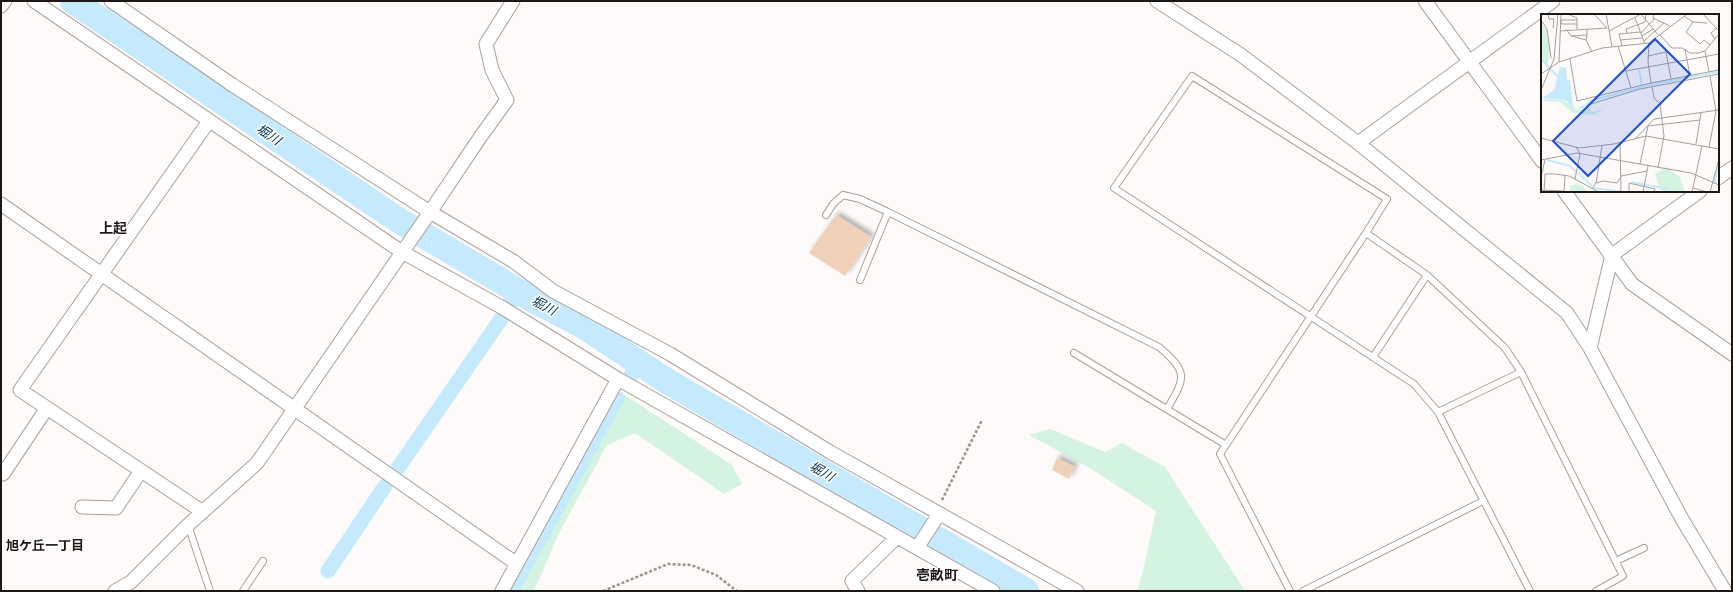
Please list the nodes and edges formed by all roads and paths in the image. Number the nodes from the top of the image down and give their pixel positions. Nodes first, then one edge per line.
1 (4, 1) edge
2 (34, 1) edge
3 (111, 1) edge
4 (513, 1) edge
5 (1157, 1) edge
6 (1425, 1) edge
7 (1553, 1) edge
8 (1175, 5) edge
9 (1, 6) edge
10 (1468, 62) junction
11 (209, 121) junction
12 (1358, 143) junction
13 (1541, 160) edge
14 (1732, 168) edge
15 (1719, 177) edge
16 (1565, 192) edge
17 (1699, 192) edge
18 (1, 204) edge
19 (430, 212) junction
20 (888, 212) junction
21 (826, 215) dead end
22 (1366, 233) junction
23 (402, 252) junction
24 (1612, 255) junction
25 (101, 273) junction
26 (1427, 275) junction
27 (860, 280) dead end
28 (1312, 317) junction
29 (1590, 348) junction
30 (1074, 353) dead end
31 (1732, 354) edge
32 (1373, 357) junction
33 (1521, 372) junction
34 (618, 379) junction
35 (47, 408) junction
36 (295, 409) junction
37 (1167, 409) junction
38 (1438, 412) junction
39 (982, 420) dead end
40 (1226, 445) junction
41 (141, 471) junction
42 (3, 474) dead end
43 (1483, 500) junction
44 (82, 507) dead end
45 (203, 512) junction
46 (939, 514) junction
47 (188, 525) junction
48 (897, 537) junction
49 (917, 548) junction
50 (1644, 548) dead end
51 (263, 561) dead end
52 (1616, 561) junction
53 (517, 564) junction
54 (115, 591) edge
55 (210, 591) edge
56 (243, 591) edge
57 (502, 591) edge
58 (603, 591) edge
59 (737, 591) edge
60 (858, 591) edge
61 (993, 591) edge
62 (1077, 591) edge
63 (1290, 591) edge
64 (1303, 591) edge
65 (1530, 591) edge
66 (1596, 591) edge
67 (1725, 591) edge

1 - 9 street
2 - 11 street
3 - 19 street
4 - 19 street
5 - 8 street
6 - 10 street
7 - 10 street
8 - 12 street
10 - 12 street
10 - 13 street
11 - 23 street
11 - 25 street
12 - 29 street
14 - 15 street
16 - 24 street
17 - 24 street
18 - 25 street
19 - 23 street
19 - 46 street
20 - 21 lane
20 - 27 lane
20 - 37 lane
22 - 26 lane
22 - 28 lane
22 - 28 lane
23 - 34 street
23 - 36 street
24 - 29 street
24 - 31 street
25 - 35 street
25 - 36 street
26 - 32 lane
26 - 33 lane
28 - 32 lane
28 - 40 lane
29 - 67 street
30 - 37 lane
32 - 38 lane
33 - 38 lane
33 - 52 lane
34 - 48 street
34 - 53 street
35 - 41 street
35 - 42 street
36 - 45 street
36 - 53 street
37 - 40 lane
38 - 43 lane
39 - 46 path
40 - 63 lane
41 - 44 street
41 - 45 street
43 - 64 lane
43 - 65 lane
45 - 47 street
46 - 49 street
46 - 62 street
47 - 54 street
47 - 55 lane
48 - 49 street
48 - 60 street
49 - 61 street
50 - 52 lane
51 - 56 lane
52 - 66 lane
53 - 57 street
58 - 59 path

